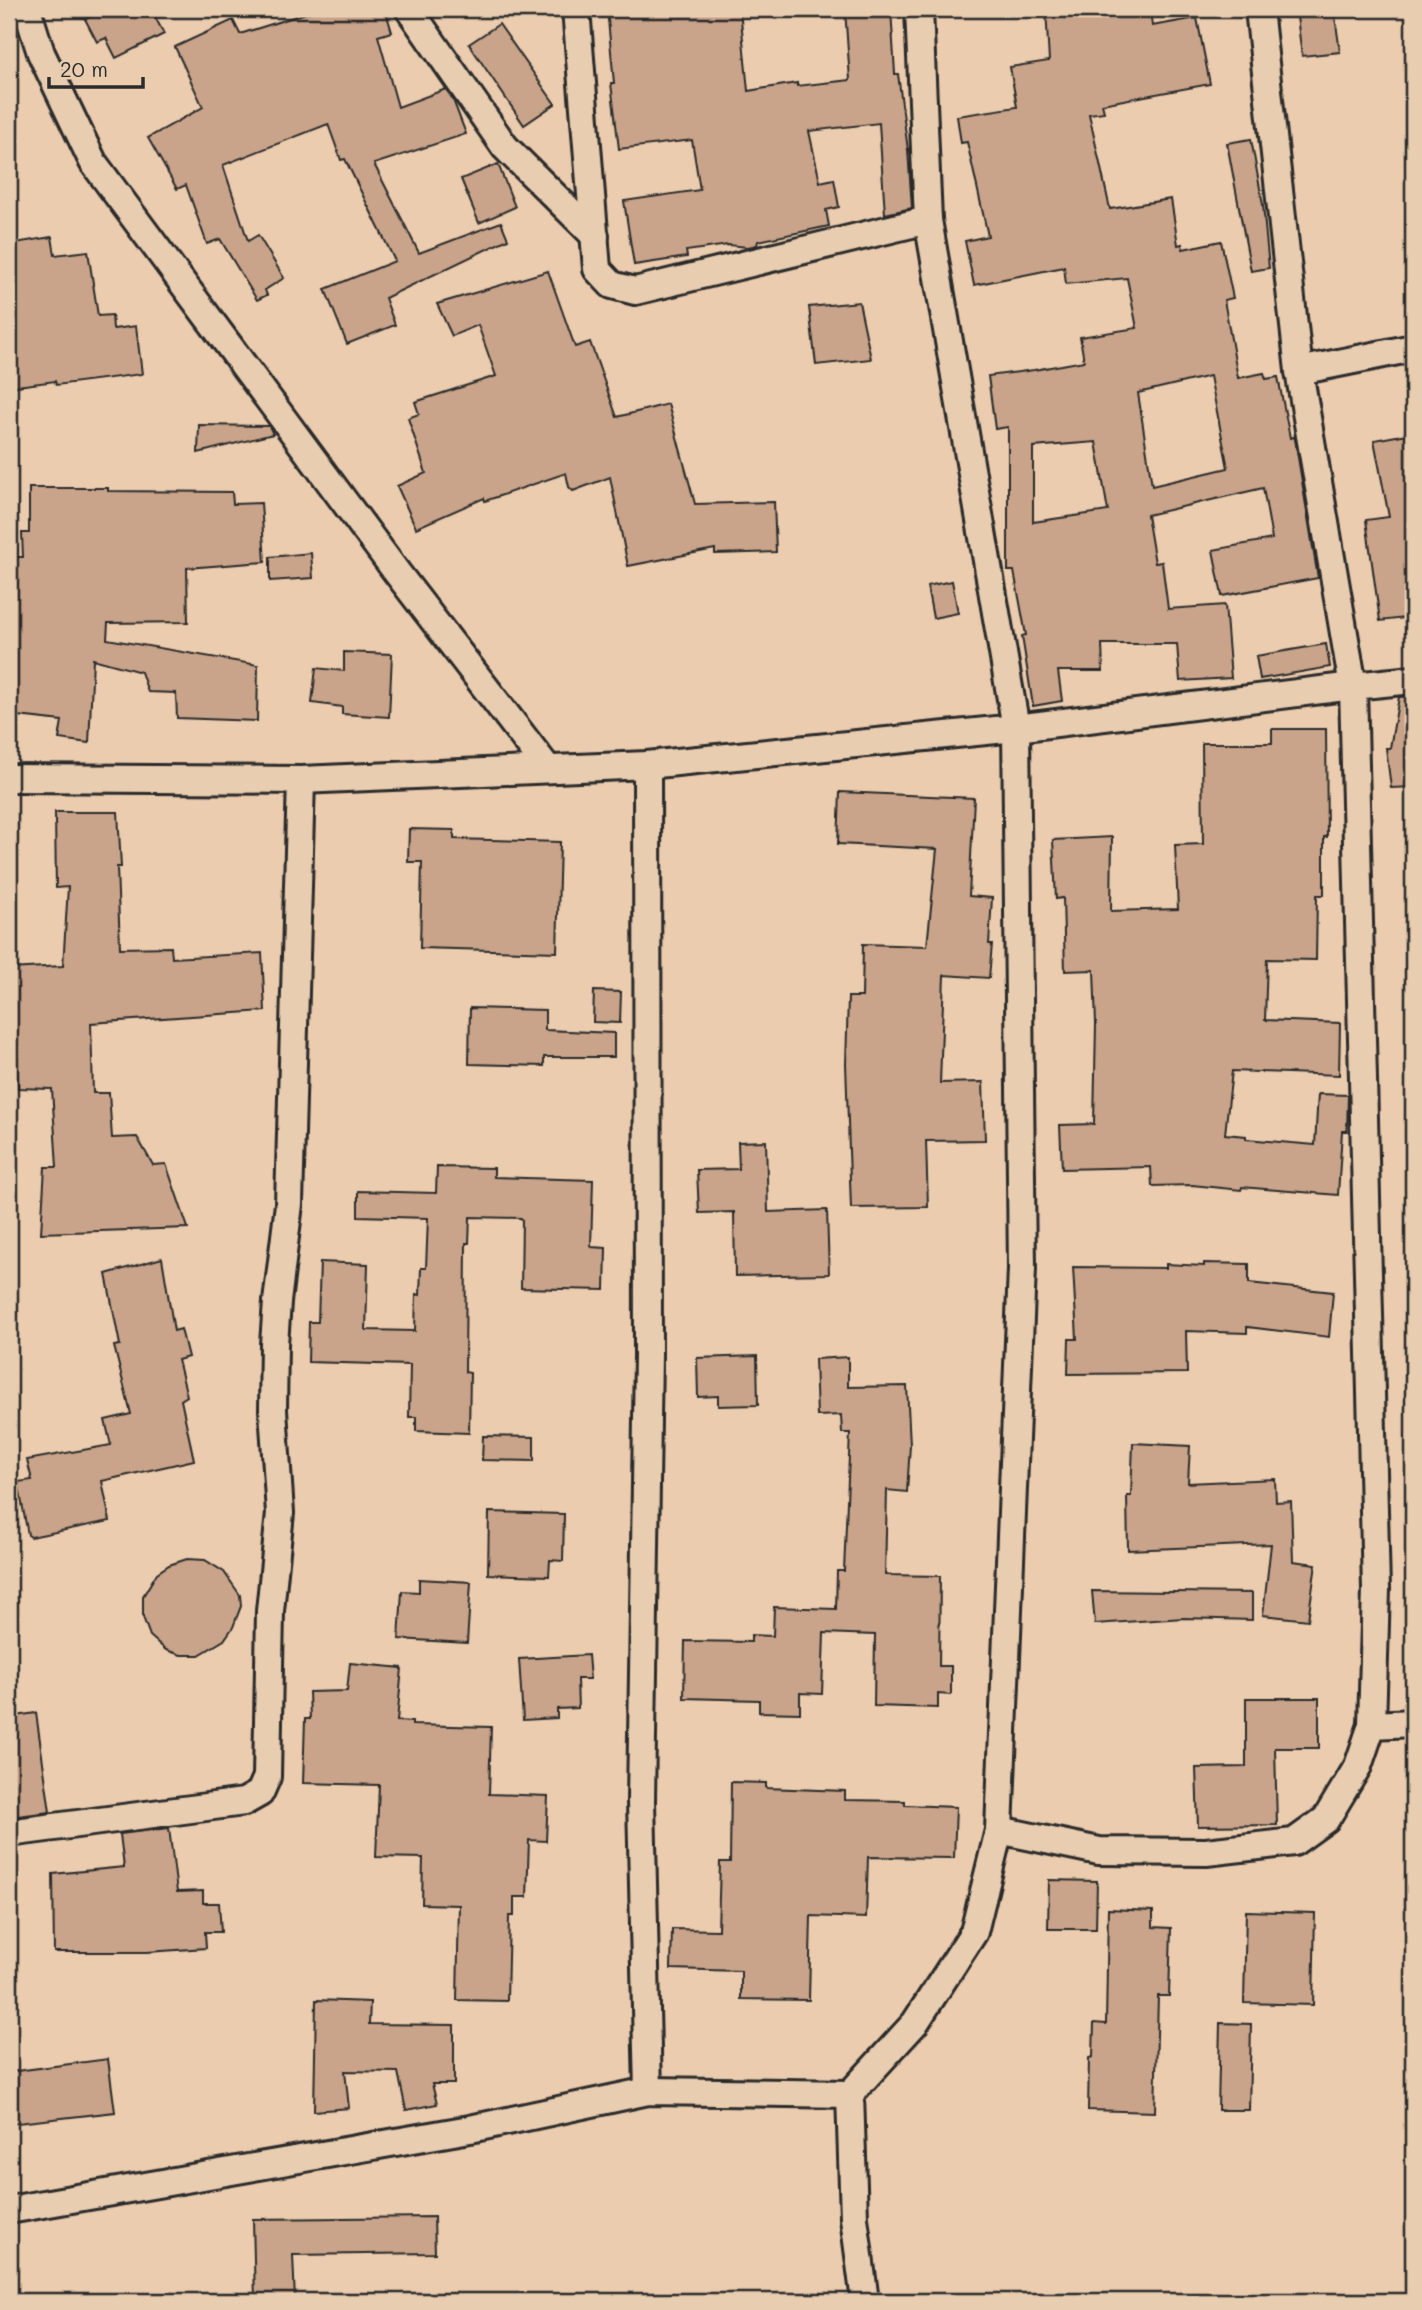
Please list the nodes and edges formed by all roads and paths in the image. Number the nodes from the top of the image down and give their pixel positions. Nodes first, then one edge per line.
1 (27, 9) edge
2 (409, 9) edge
3 (576, 9) edge
4 (919, 9) edge
5 (1259, 9) edge
6 (928, 220) junction
7 (594, 236) junction
8 (1413, 348) edge
9 (1300, 371) junction
10 (1413, 680) edge
11 (1353, 686) junction
12 (1016, 728) junction
13 (647, 765) junction
14 (548, 769) junction
15 (9, 778) edge
16 (301, 780) junction
17 (1413, 1723) edge
18 (1372, 1725) junction
19 (999, 1830) junction
20 (9, 1833) edge
21 (648, 2091) junction
22 (850, 2094) junction
23 (9, 2210) edge
24 (864, 2301) edge

1 - 14 street
2 - 7 street
3 - 7 street
4 - 6 street
5 - 9 street
6 - 7 street
6 - 12 street
8 - 9 street
9 - 11 street
10 - 11 street
11 - 12 street
11 - 18 street
12 - 13 street
12 - 19 street
13 - 14 street
13 - 21 street
14 - 16 street
15 - 16 street
16 - 20 street
17 - 18 street
18 - 19 street
19 - 22 street
21 - 22 street
21 - 23 street
22 - 24 street

